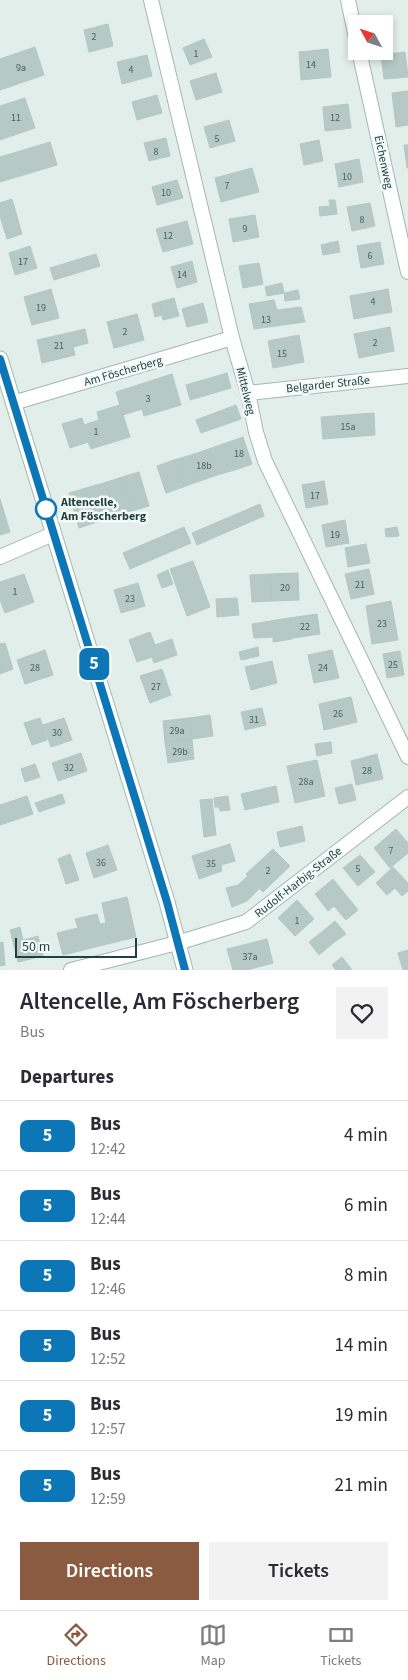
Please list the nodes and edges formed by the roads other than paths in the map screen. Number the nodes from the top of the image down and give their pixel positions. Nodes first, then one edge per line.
1 (151, 0) edge
2 (348, 0) edge
3 (351, 15) edge
4 (361, 60) edge
5 (408, 272) edge
6 (232, 338) junction
7 (0, 359) edge
8 (408, 376) edge
9 (248, 392) junction
10 (13, 403) junction
11 (53, 534) junction
12 (0, 557) edge
13 (408, 758) edge
14 (408, 798) edge
15 (177, 943) junction
16 (71, 970) edge
17 (185, 970) edge

1 - 6 street, Mittelweg
2 - 3 street
4 - 5 street, Eichenweg
6 - 9 street, Mittelweg
6 - 10 street, Am Föscherberg
7 - 10 street
8 - 9 street, Belgarder Straße
9 - 13 street, Mittelweg
10 - 11 street
11 - 12 street
11 - 15 street
14 - 15 street, Rudolf-Harbig-Straße
15 - 16 street, Rudolf-Harbig-Straße
15 - 17 street

